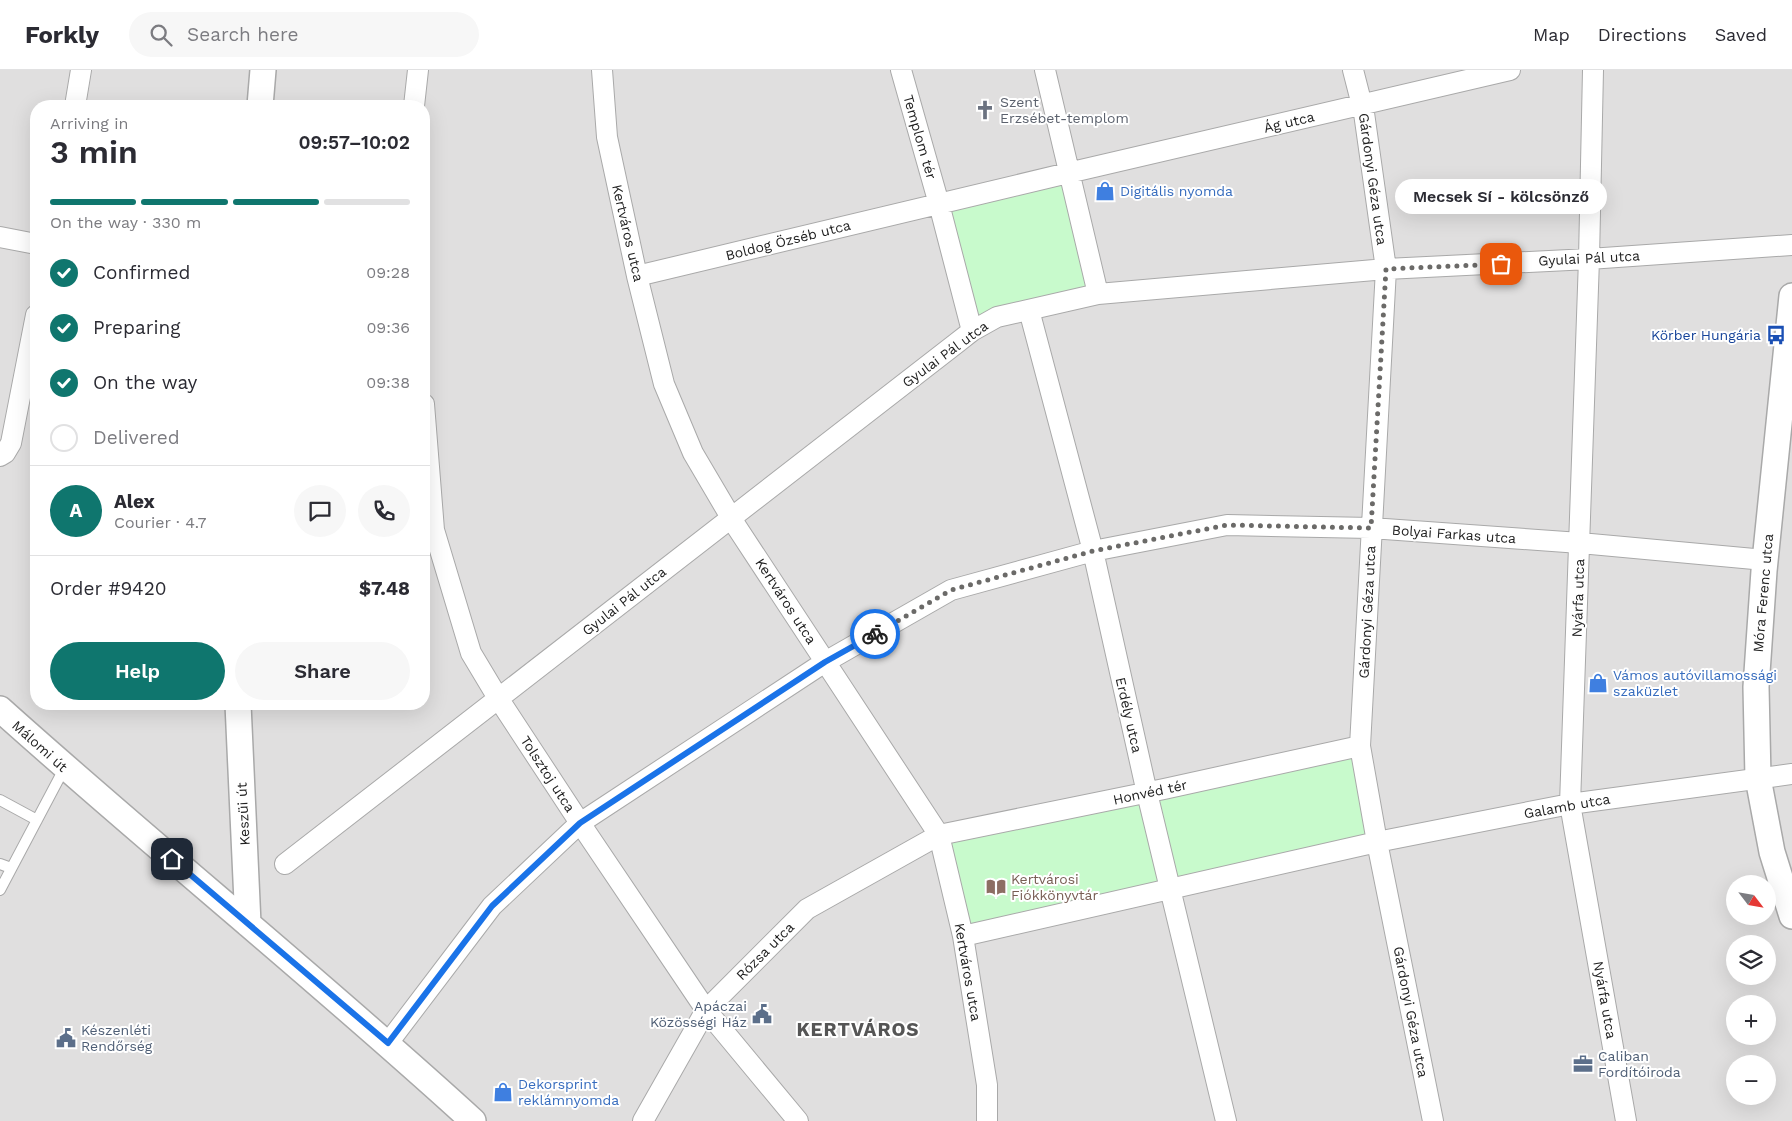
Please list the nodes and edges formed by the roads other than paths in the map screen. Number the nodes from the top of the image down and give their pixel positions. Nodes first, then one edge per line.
1 (81, 70) edge
2 (263, 70) edge
3 (418, 70) edge
4 (602, 70) edge
5 (901, 70) edge
6 (1044, 70) edge
7 (1353, 70) edge
8 (1510, 70) edge
9 (1593, 70) edge
10 (76, 100) edge
11 (260, 100) edge
12 (415, 100) edge
13 (1362, 105) junction
14 (1068, 173) junction
15 (939, 204) junction
16 (0, 237) edge
17 (30, 243) edge
18 (1792, 245) edge
19 (1589, 259) junction
20 (1386, 269) junction
21 (637, 276) junction
22 (1098, 294) junction
23 (1792, 296) edge
24 (1029, 310) junction
25 (972, 331) junction
26 (30, 346) edge
27 (1784, 453) edge
28 (0, 456) edge
29 (430, 480) edge
30 (731, 518) junction
31 (1371, 528) junction
32 (1580, 543) junction
33 (1093, 551) junction
34 (1765, 560) junction
35 (825, 662) junction
36 (498, 698) junction
37 (0, 709) edge
38 (238, 710) edge
39 (1360, 746) junction
40 (73, 774) junction
41 (1792, 774) edge
42 (1758, 778) junction
43 (1147, 793) junction
44 (0, 800) edge
45 (1570, 804) junction
46 (37, 820) junction
47 (580, 823) junction
48 (939, 835) junction
49 (1377, 842) junction
50 (0, 864) edge
51 (285, 864) dead end
52 (11, 868) junction
53 (1170, 888) junction
54 (0, 890) edge
55 (1792, 916) edge
56 (248, 924) junction
57 (963, 936) junction
58 (706, 1010) junction
59 (388, 1043) junction
60 (473, 1121) edge
61 (643, 1121) edge
62 (798, 1121) edge
63 (987, 1121) edge
64 (1226, 1121) edge
65 (1433, 1121) edge
66 (1626, 1121) edge

1 - 10 street
2 - 11 street
3 - 12 street
4 - 21 street, Kertváros utca
5 - 15 street, Templom tér
6 - 14 street
7 - 13 street, Gárdonyi Géza utca
8 - 13 street, Ág utca
9 - 19 street, Nyárfa utca
13 - 14 street, Ág utca
13 - 20 street, Gárdonyi Géza utca
14 - 15 street
14 - 22 street
15 - 21 street, Boldog Özséb utca
15 - 25 street, Templom tér
16 - 17 street
18 - 19 street, Gyulai Pál utca
19 - 20 street, Gyulai Pál utca
19 - 32 street, Nyárfa utca
20 - 22 street, Gyulai Pál utca
20 - 31 street, Gárdonyi Géza utca
21 - 30 street, Kertváros utca
22 - 24 street, Gyulai Pál utca
23 - 27 street, Móra Ferenc utca
24 - 25 street, Gyulai Pál utca
24 - 33 street, Erdély utca
25 - 30 street, Gyulai Pál utca
26 - 28 street
27 - 34 street, Móra Ferenc utca
29 - 36 street, Tolsztoj utca
30 - 35 street, Kertváros utca
30 - 36 street, Gyulai Pál utca
31 - 32 street, Bolyai Farkas utca
31 - 33 street, Bolyai Farkas utca
31 - 39 street, Gárdonyi Géza utca
32 - 34 street, Bolyai Farkas utca
32 - 45 street, Nyárfa utca
33 - 35 street, Bolyai Farkas utca
33 - 43 street, Erdély utca
34 - 42 street, Móra Ferenc utca
35 - 47 street, Bolyai Farkas utca
35 - 48 street, Kertváros utca
36 - 47 street, Tolsztoj utca
36 - 51 street, Gyulai Pál utca
37 - 40 street, Málomi út
38 - 56 street, Keszüi út
39 - 43 street, Honvéd tér
39 - 49 street, Gárdonyi Géza utca
40 - 46 lane
40 - 56 street, Málomi út
41 - 42 street, Galamb utca
42 - 45 street, Galamb utca
42 - 55 street, Móra Ferenc utca
43 - 48 street, Honvéd tér
43 - 53 street, Erdély utca
44 - 46 lane
45 - 49 street, Galamb utca
45 - 66 street, Nyárfa utca
46 - 52 lane
47 - 58 street, Tolsztoj utca
47 - 59 street, Bolyai Farkas utca
48 - 57 street, Kertváros utca
48 - 58 street, Rózsa utca
49 - 53 street
49 - 65 street, Gárdonyi Géza utca
50 - 52 lane
52 - 54 lane
53 - 57 street
53 - 64 street, Erdély utca
56 - 59 street, Málomi út
57 - 63 street, Kertváros utca
58 - 61 street, Rózsa utca
58 - 62 street, Tolsztoj utca
59 - 60 street, Málomi út

